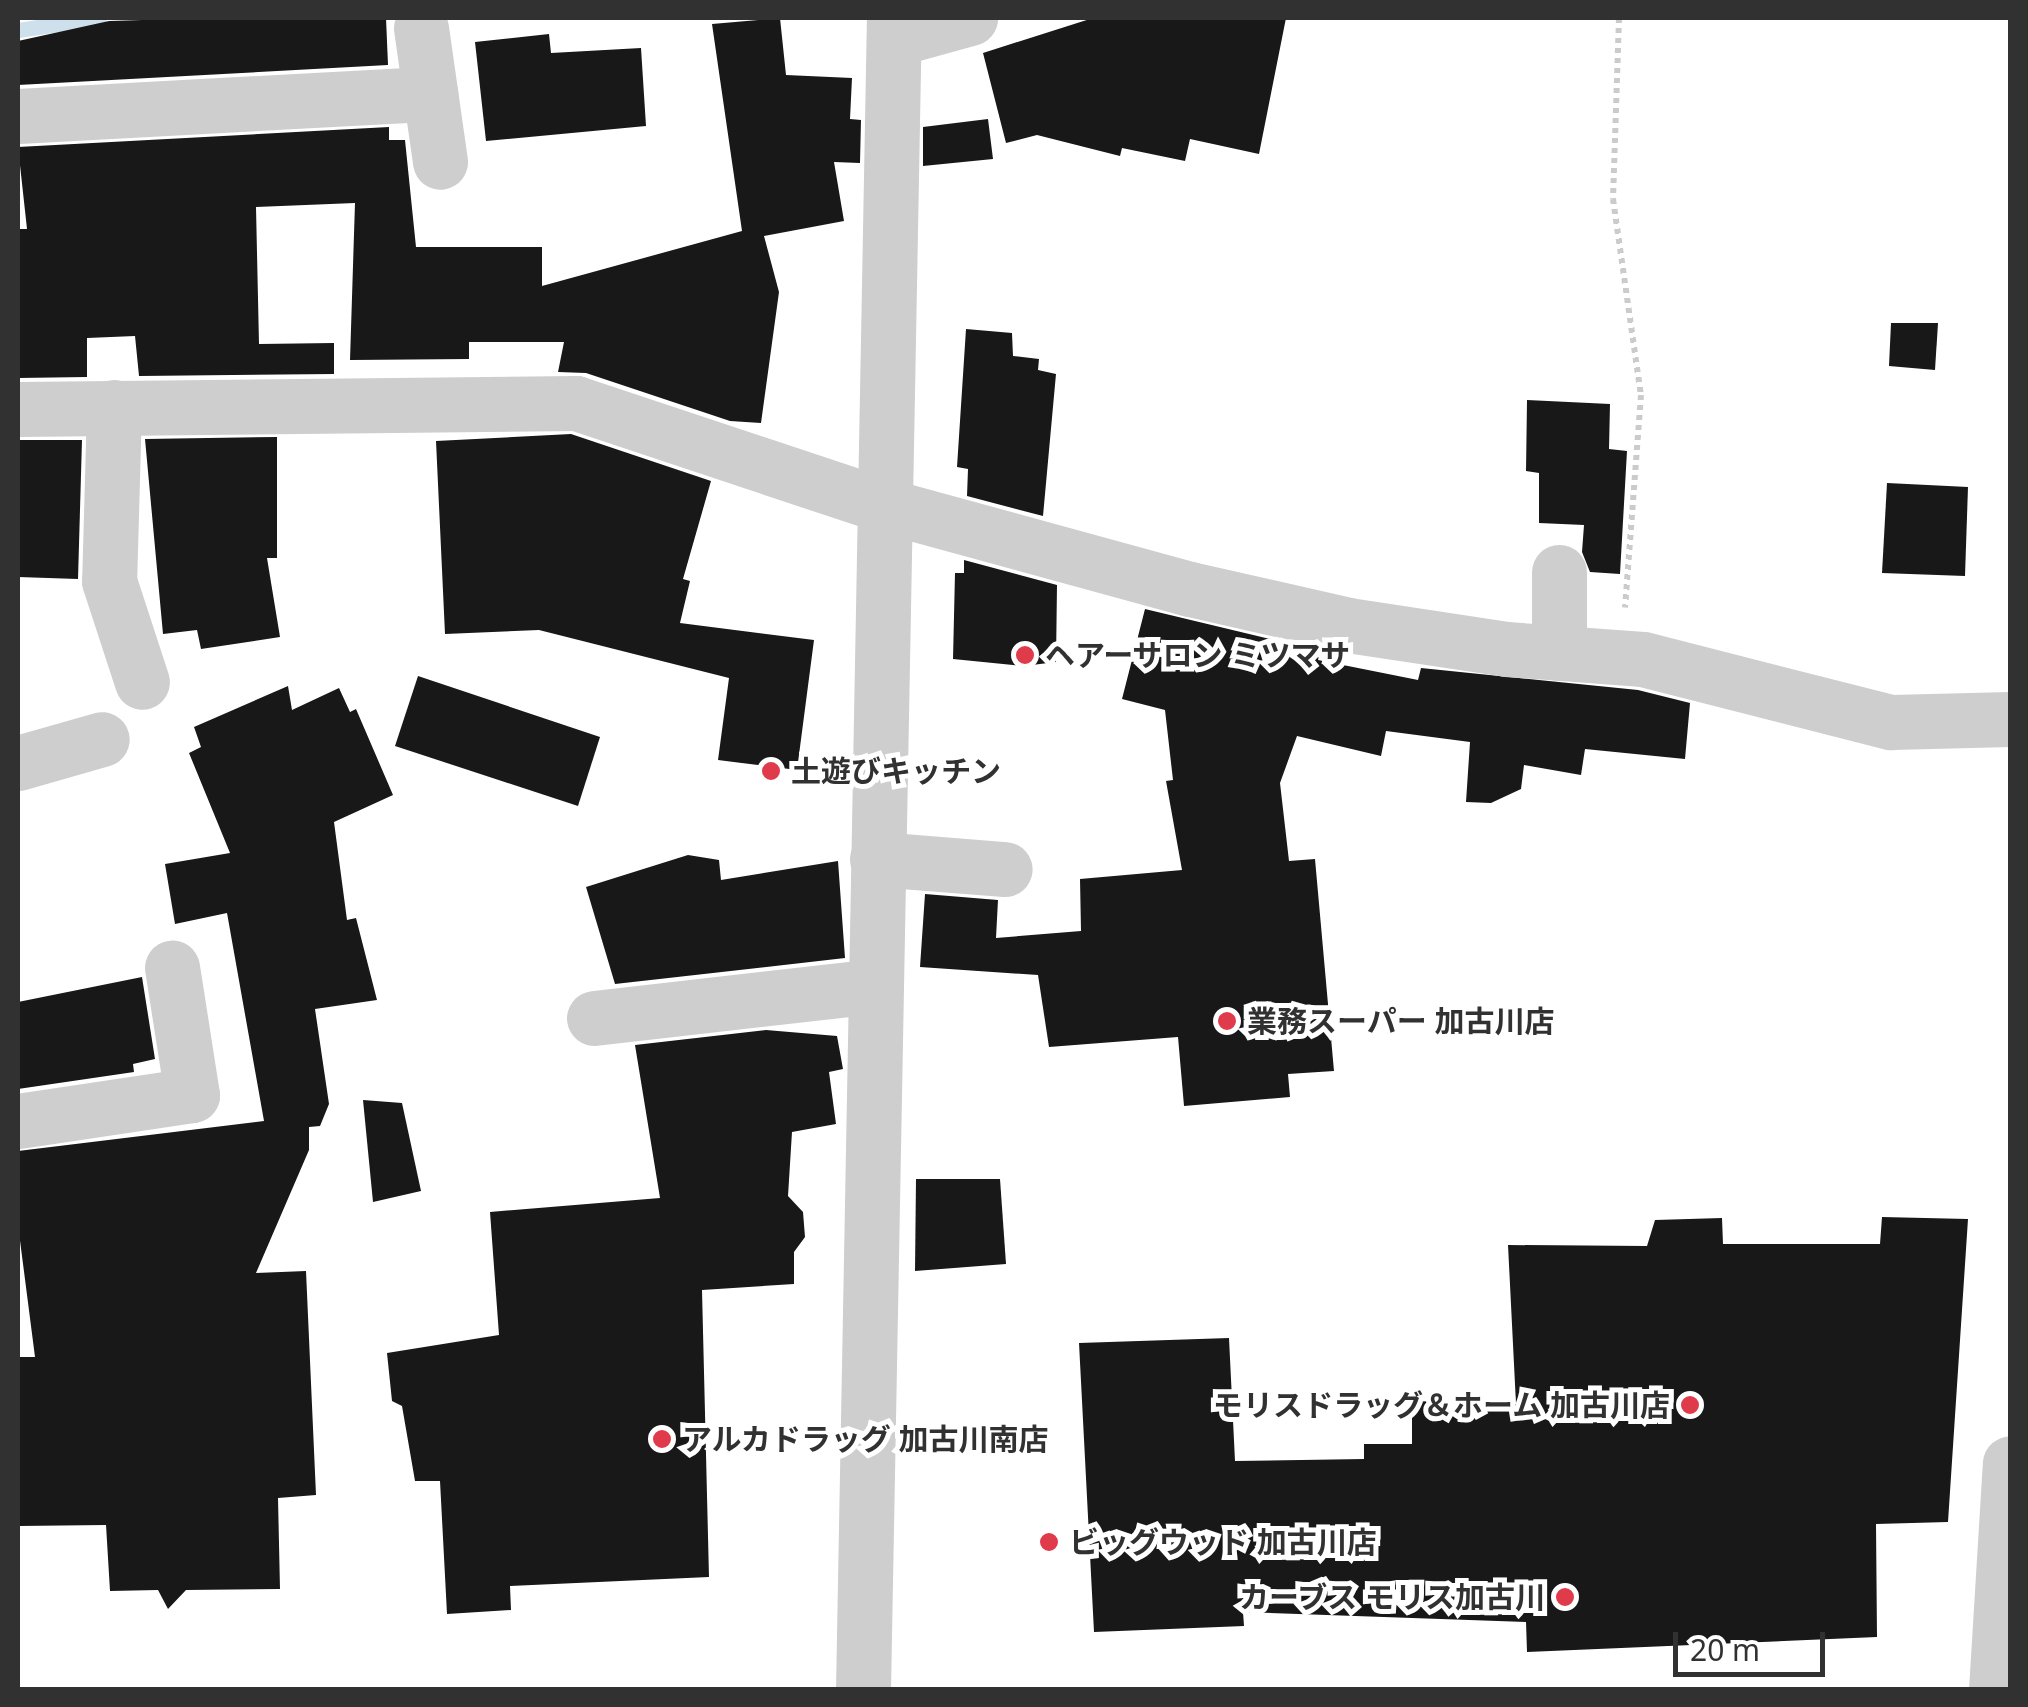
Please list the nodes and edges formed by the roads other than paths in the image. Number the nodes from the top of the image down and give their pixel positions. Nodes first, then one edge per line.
1 (970, 18) edge
2 (421, 28) dead end
3 (894, 28) edge
4 (430, 94) junction
5 (18, 116) edge
6 (440, 162) dead end
7 (114, 407) junction
8 (18, 409) edge
9 (884, 505) junction
10 (1559, 572) dead end
11 (1559, 653) junction
12 (142, 682) dead end
13 (2010, 719) edge
14 (102, 740) dead end
15 (18, 763) edge
16 (877, 859) junction
17 (1005, 869) dead end
18 (172, 968) dead end
19 (875, 986) junction
20 (594, 1018) dead end
21 (18, 1121) edge
22 (2010, 1463) edge
23 (863, 1690) edge
24 (1996, 1690) edge

1 - 3 street
2 - 4 street
3 - 9 street
4 - 5 street
4 - 6 street
7 - 8 street
7 - 9 street
7 - 12 street
9 - 11 street
9 - 16 street
10 - 11 street
11 - 13 street
14 - 15 street
16 - 17 street
16 - 19 street
18 - 21 street
19 - 20 street
19 - 23 street
22 - 24 street

